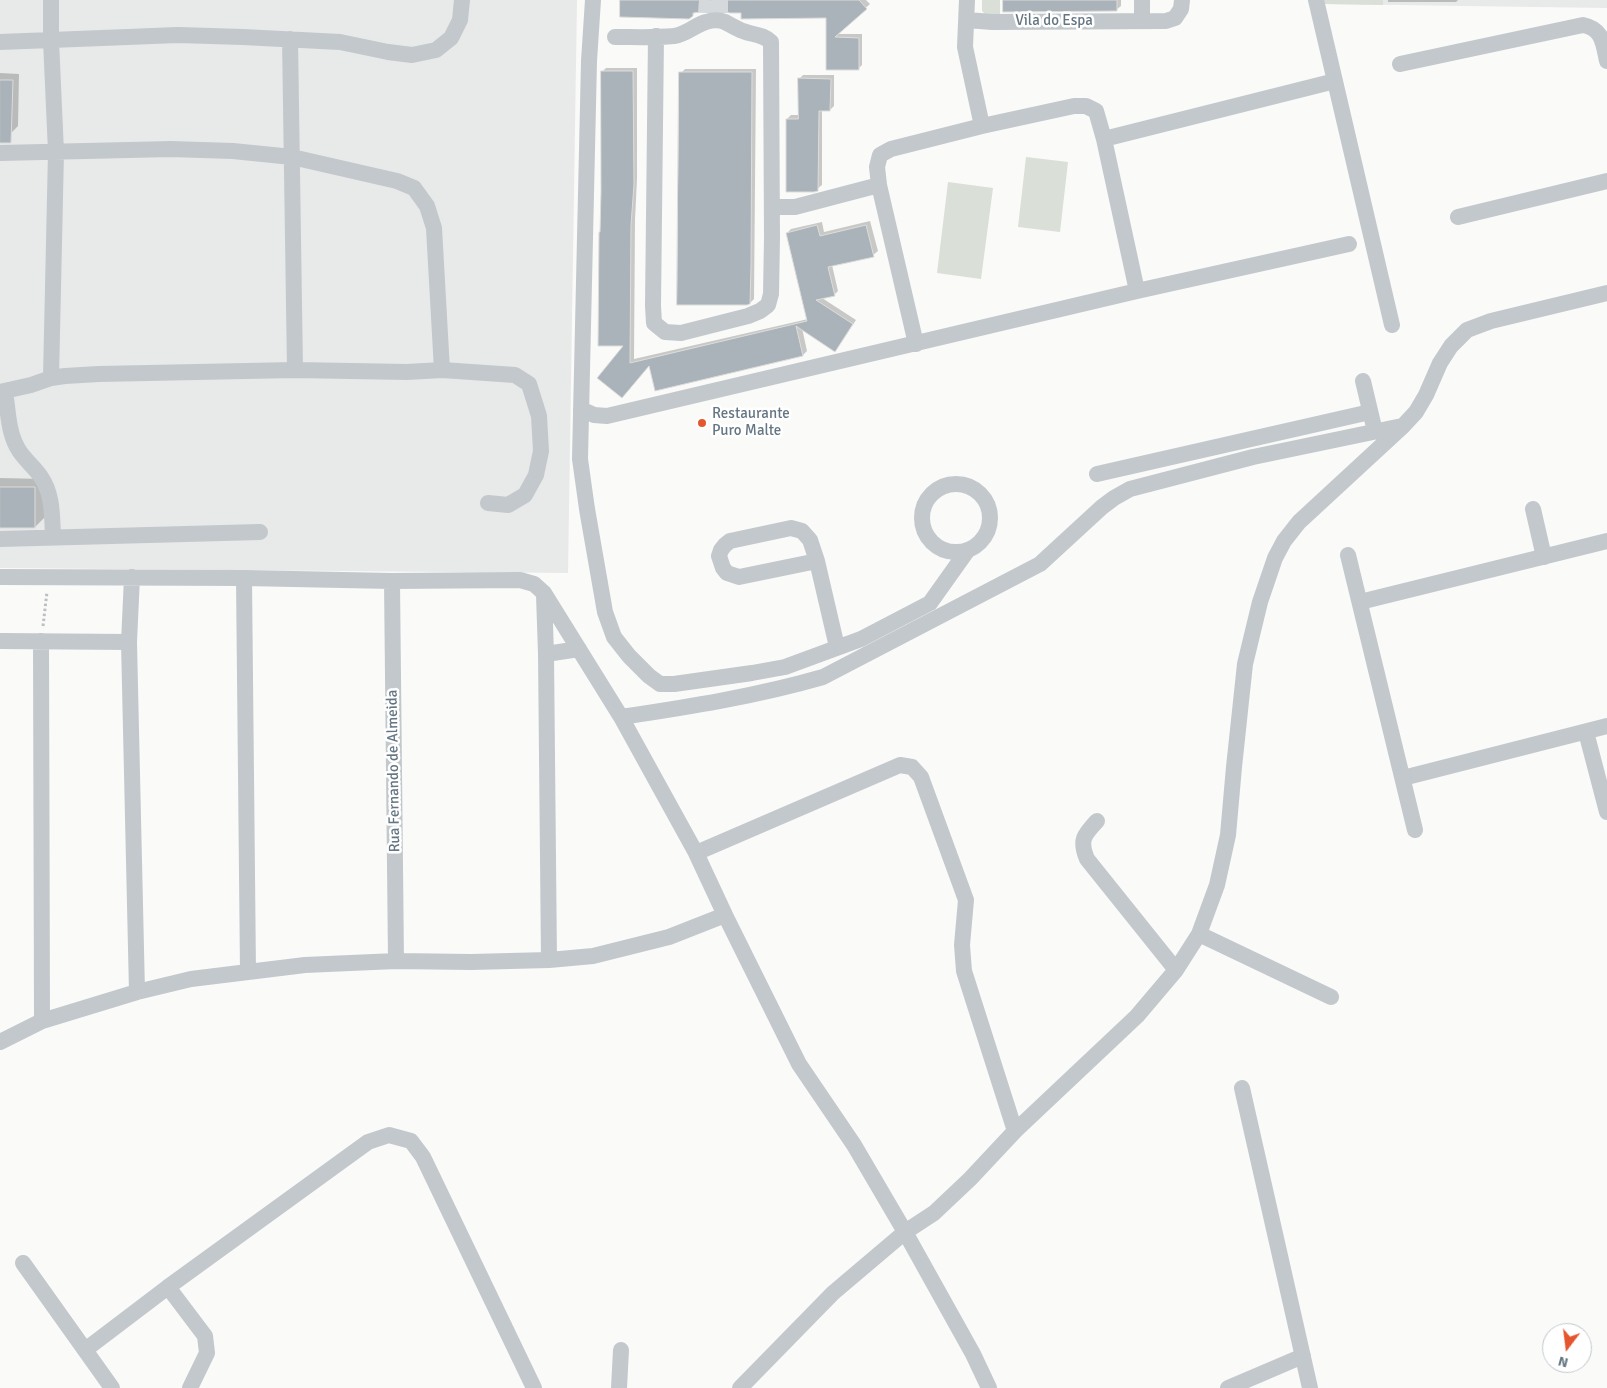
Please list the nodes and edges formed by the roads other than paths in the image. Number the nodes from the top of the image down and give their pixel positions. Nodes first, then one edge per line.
1 (51, 0) edge
2 (462, 0) edge
3 (593, 0) edge
4 (968, 0) edge
5 (1142, 0) edge
6 (1182, 0) edge
7 (1316, 0) edge
8 (967, 20) junction
9 (1142, 21) junction
10 (656, 36) junction
11 (615, 37) dead end
12 (290, 39) junction
13 (51, 40) junction
14 (0, 42) edge
15 (1607, 61) edge
16 (1400, 64) dead end
17 (1335, 81) junction
18 (982, 126) junction
19 (1104, 139) junction
20 (56, 152) junction
21 (0, 153) edge
22 (292, 157) junction
23 (1607, 181) edge
24 (879, 185) junction
25 (772, 207) junction
26 (1458, 216) dead end
27 (1349, 244) dead end
28 (1137, 291) junction
29 (1607, 293) edge
30 (1392, 324) dead end
31 (916, 344) junction
32 (295, 370) junction
33 (442, 370) junction
34 (51, 378) junction
35 (1363, 381) dead end
36 (3, 392) edge
37 (581, 409) junction
38 (1370, 412) junction
39 (1403, 426) junction
40 (1375, 432) junction
41 (1097, 474) dead end
42 (488, 504) dead end
43 (1533, 509) dead end
44 (260, 532) dead end
45 (53, 536) junction
46 (0, 539) edge
47 (1607, 541) edge
48 (967, 551) junction
49 (1348, 555) dead end
50 (1544, 557) junction
51 (816, 561) junction
52 (132, 577) junction
53 (0, 578) edge
54 (244, 578) junction
55 (392, 581) junction
56 (544, 593) junction
57 (1360, 602) junction
58 (0, 640) edge
59 (41, 641) junction
60 (129, 642) junction
61 (837, 647) junction
62 (579, 649) junction
63 (546, 654) junction
64 (621, 717) junction
65 (1607, 726) edge
66 (1586, 732) junction
67 (1402, 778) junction
68 (1607, 812) edge
69 (1097, 821) dead end
70 (1415, 830) dead end
71 (696, 853) junction
72 (725, 915) junction
73 (1199, 934) junction
74 (549, 960) junction
75 (396, 961) junction
76 (1176, 970) junction
77 (248, 972) junction
78 (137, 992) junction
79 (1331, 997) dead end
80 (42, 1021) junction
81 (0, 1042) edge
82 (1242, 1088) dead end
83 (1016, 1131) junction
84 (905, 1232) junction
85 (23, 1263) dead end
86 (168, 1287) junction
87 (85, 1350) junction
88 (621, 1350) dead end
89 (1303, 1356) junction
90 (112, 1388) edge
91 (190, 1388) edge
92 (534, 1388) edge
93 (619, 1388) edge
94 (740, 1388) edge
95 (989, 1388) edge
96 (1228, 1388) edge
97 (1310, 1388) edge

1 - 13 street
2 - 12 street
3 - 37 street
4 - 8 street
5 - 9 street
6 - 9 street, Vila do Espa
7 - 17 street
8 - 9 street, Vila do Espa
8 - 18 street
10 - 11 street
10 - 25 street
10 - 25 street
12 - 13 street
12 - 22 street
13 - 14 street
13 - 20 street
15 - 16 street
17 - 19 street
17 - 30 street
18 - 19 street
18 - 24 street
19 - 28 street
20 - 21 street
20 - 22 street
20 - 34 street
22 - 32 street
22 - 33 street
23 - 26 street
24 - 25 street
24 - 31 street
27 - 28 street
28 - 31 street
29 - 39 street
31 - 37 street
32 - 33 street
32 - 34 street
33 - 42 street
34 - 36 street
35 - 38 street
36 - 45 street
37 - 61 street
38 - 40 street
38 - 41 street
39 - 40 street
39 - 73 street
40 - 64 street
43 - 50 street
44 - 45 street
45 - 46 street
47 - 50 street
48 - 48 street
48 - 61 street
49 - 57 street
50 - 57 street
51 - 51 street
51 - 61 street
52 - 53 street
52 - 54 street
52 - 60 street
54 - 55 street
54 - 77 street
55 - 56 street
55 - 75 street, Rua Fernando de Almeida
56 - 62 street
56 - 63 street
57 - 67 street
58 - 59 street
59 - 60 street
59 - 80 street
60 - 78 street
62 - 63 street
62 - 64 street
63 - 74 street
64 - 71 street
65 - 66 street
66 - 67 street
66 - 68 street
67 - 70 street
69 - 76 street
71 - 72 street
71 - 83 street
72 - 74 street
72 - 84 street
73 - 76 street
73 - 79 street
74 - 75 street
75 - 77 street
76 - 83 street
77 - 78 street
78 - 80 street
80 - 81 street
82 - 89 street
83 - 84 street
84 - 94 street
84 - 95 street
85 - 87 street
86 - 87 street
86 - 91 street
86 - 92 street
87 - 90 street
88 - 93 street
89 - 96 street
89 - 97 street

